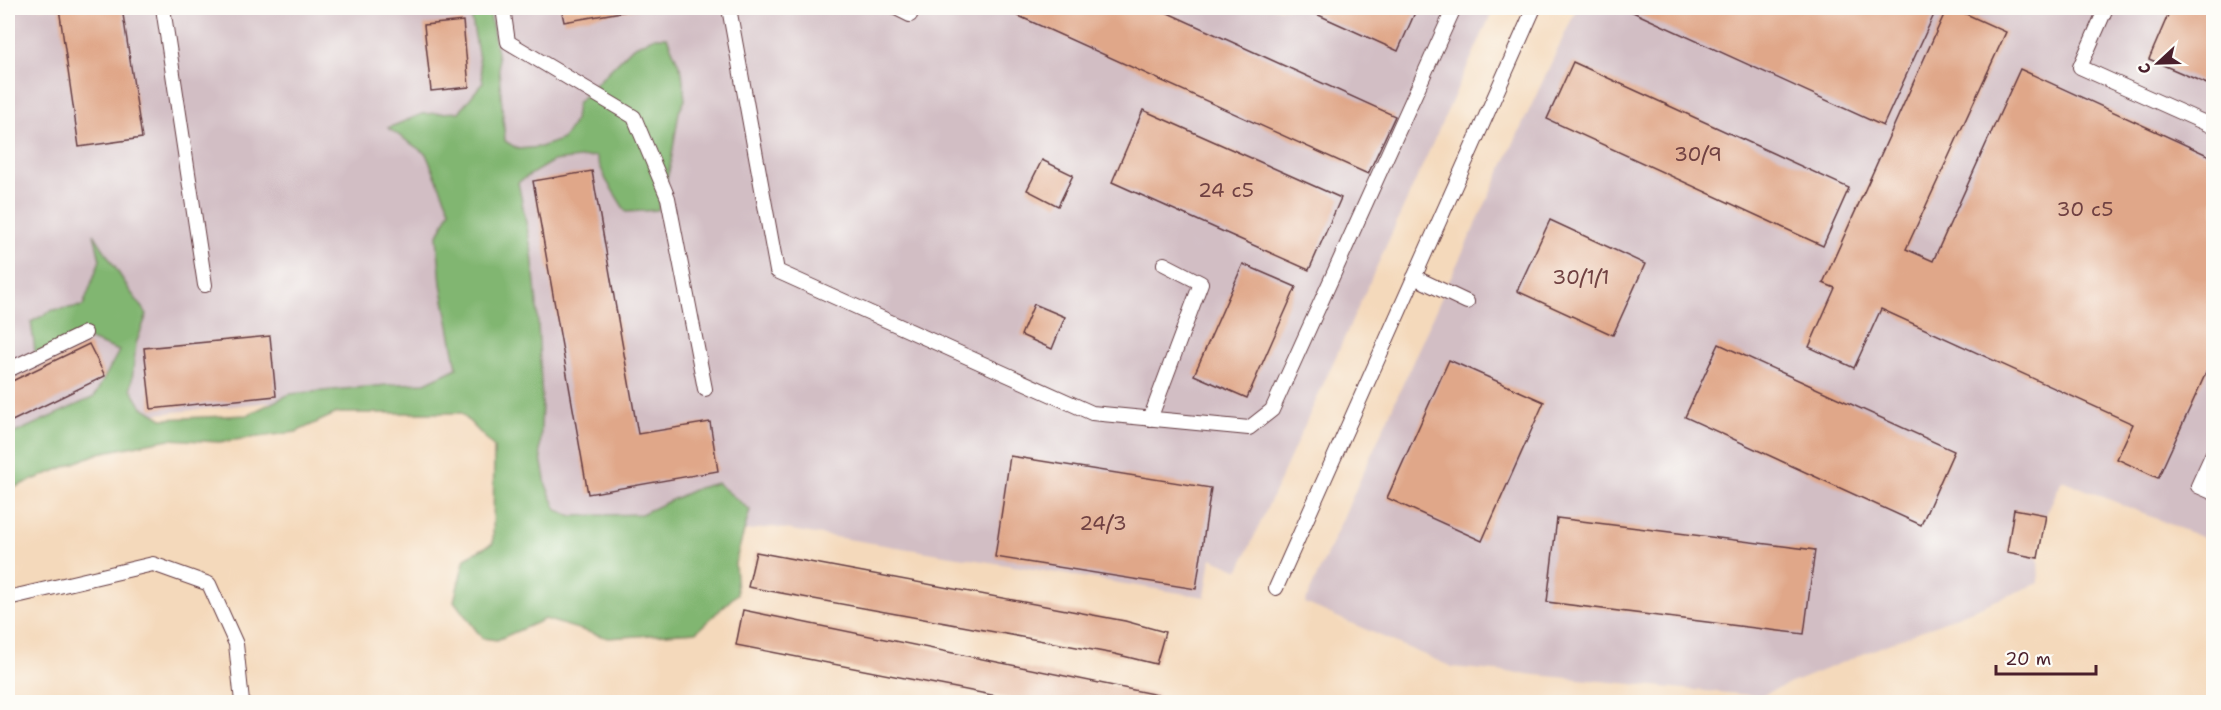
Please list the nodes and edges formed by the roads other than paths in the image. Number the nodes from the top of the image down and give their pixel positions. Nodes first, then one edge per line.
1 (163, 8) edge
2 (503, 8) edge
3 (729, 8) edge
4 (896, 8) edge
5 (913, 8) edge
6 (1454, 8) edge
7 (1534, 8) edge
8 (2106, 8) edge
9 (2214, 127) edge
10 (1164, 264) dead end
11 (1414, 277) junction
12 (205, 285) dead end
13 (1467, 302) dead end
14 (85, 333) dead end
15 (8, 370) edge
16 (705, 390) dead end
17 (1150, 419) junction
18 (2214, 451) edge
19 (2214, 493) edge
20 (1276, 588) dead end
21 (8, 598) edge
22 (242, 702) edge

1 - 12 lane
2 - 16 lane
3 - 17 lane
4 - 5 lane
6 - 17 lane
7 - 11 lane
8 - 9 lane
10 - 17 lane
11 - 13 lane
11 - 20 lane
14 - 15 lane
18 - 19 lane
21 - 22 lane

